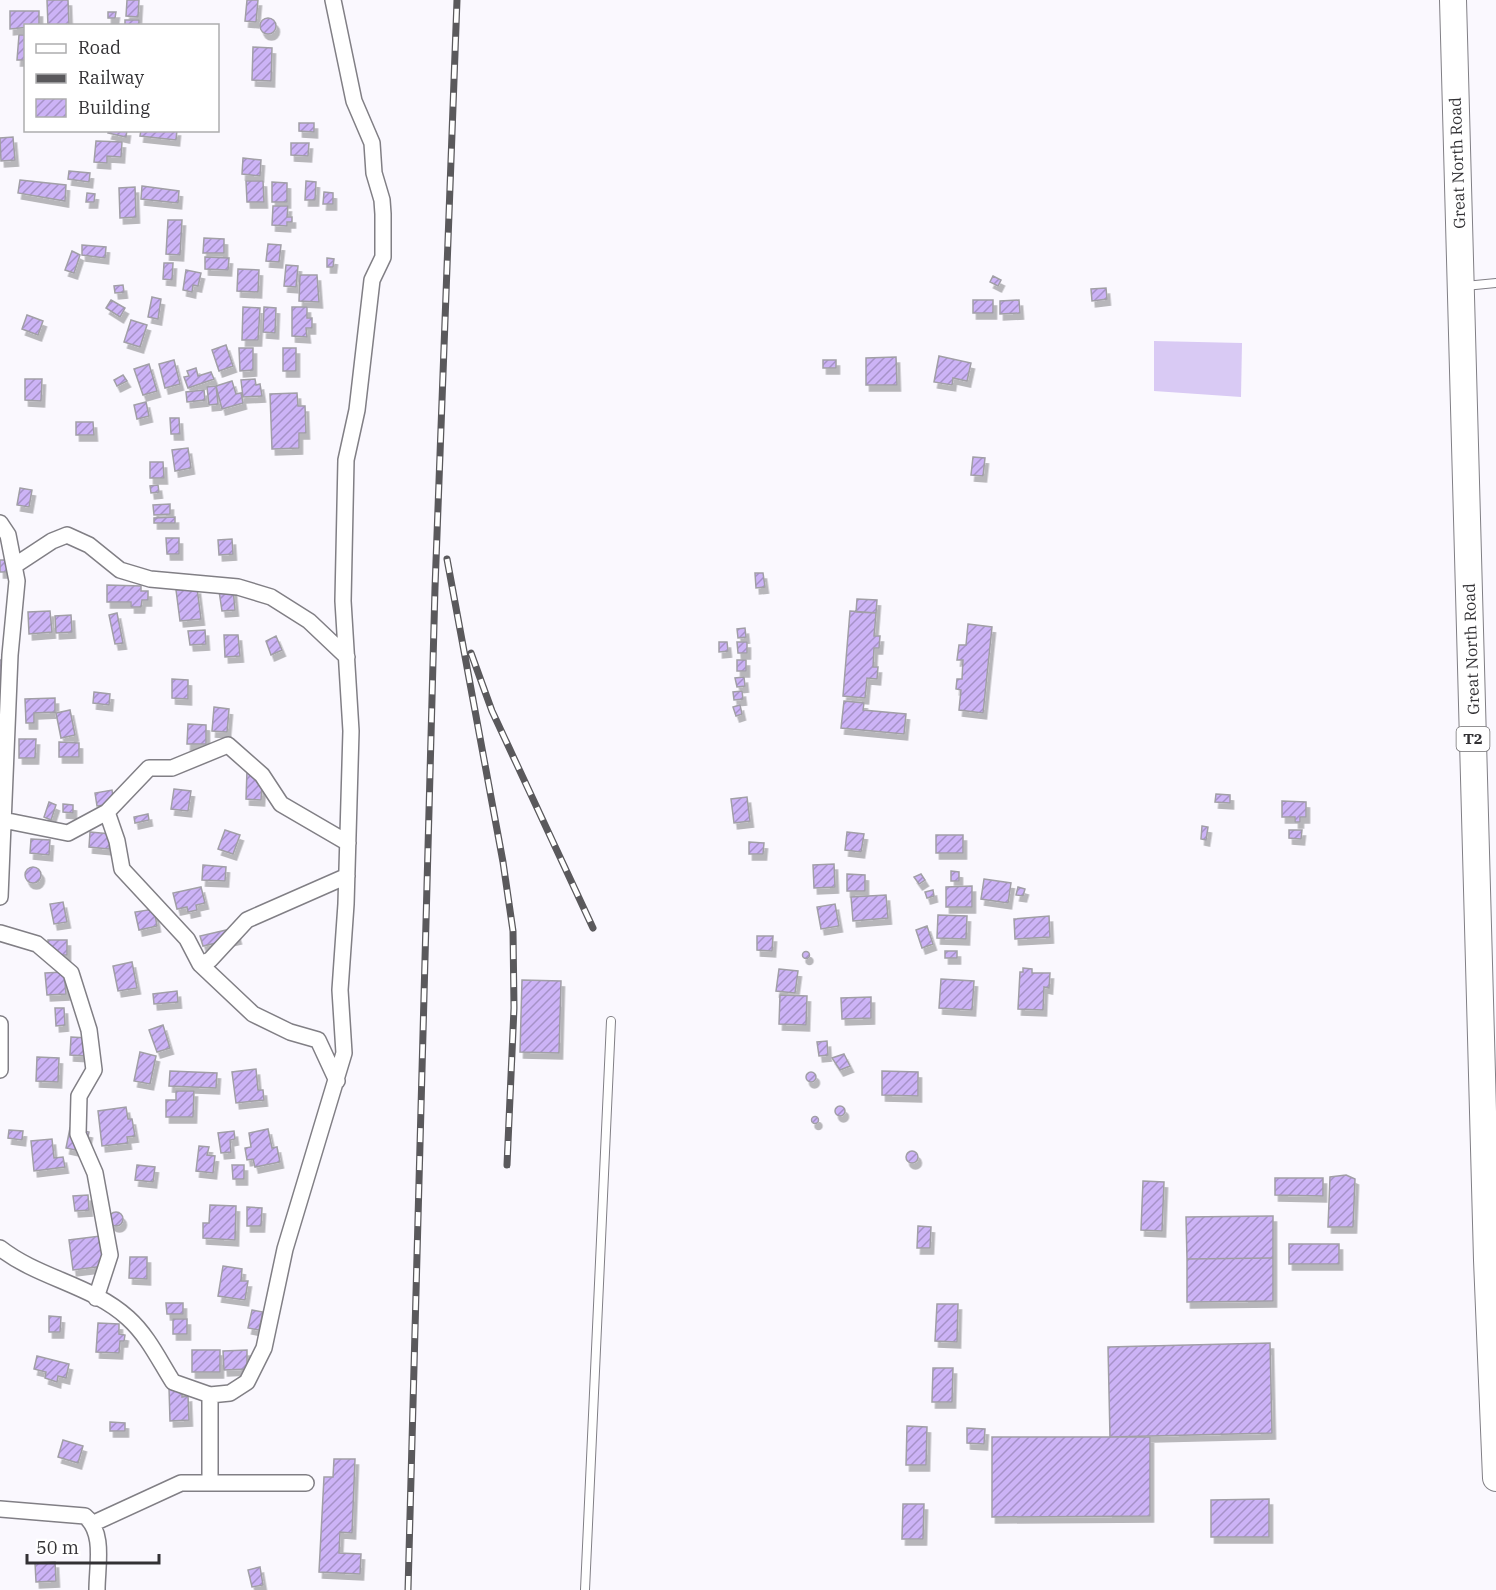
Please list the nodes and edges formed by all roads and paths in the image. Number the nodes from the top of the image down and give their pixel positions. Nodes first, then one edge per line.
1 (333, 0) edge
2 (1453, 0) edge
3 (1496, 283) edge
4 (1461, 286) junction
5 (0, 523) edge
6 (14, 566) junction
7 (347, 657) junction
8 (106, 812) junction
9 (3, 820) junction
10 (348, 843) junction
11 (347, 876) junction
12 (0, 897) edge
13 (0, 933) edge
14 (200, 964) junction
15 (611, 1021) dead end
16 (0, 1024) edge
17 (0, 1050) edge
18 (0, 1070) edge
19 (337, 1081) junction
20 (0, 1248) edge
21 (96, 1298) junction
22 (210, 1395) junction
23 (1496, 1478) edge
24 (210, 1482) junction
25 (306, 1483) dead end
26 (0, 1509) edge
27 (94, 1523) junction
28 (97, 1590) edge
29 (585, 1590) edge

1 - 7 street
2 - 4 highway, Great North Road / T2
3 - 4 lane
4 - 23 highway, Great North Road / T2
5 - 6 street
6 - 7 street
6 - 9 street
7 - 10 street
8 - 9 street
8 - 10 street
8 - 14 street
9 - 12 street
10 - 11 street
11 - 14 street
11 - 19 street
13 - 21 street
14 - 19 street
15 - 29 lane
16 - 17 street
17 - 18 street
19 - 22 street
20 - 21 street
21 - 22 street
22 - 24 street
24 - 25 street
24 - 27 street
26 - 27 street
27 - 28 street

